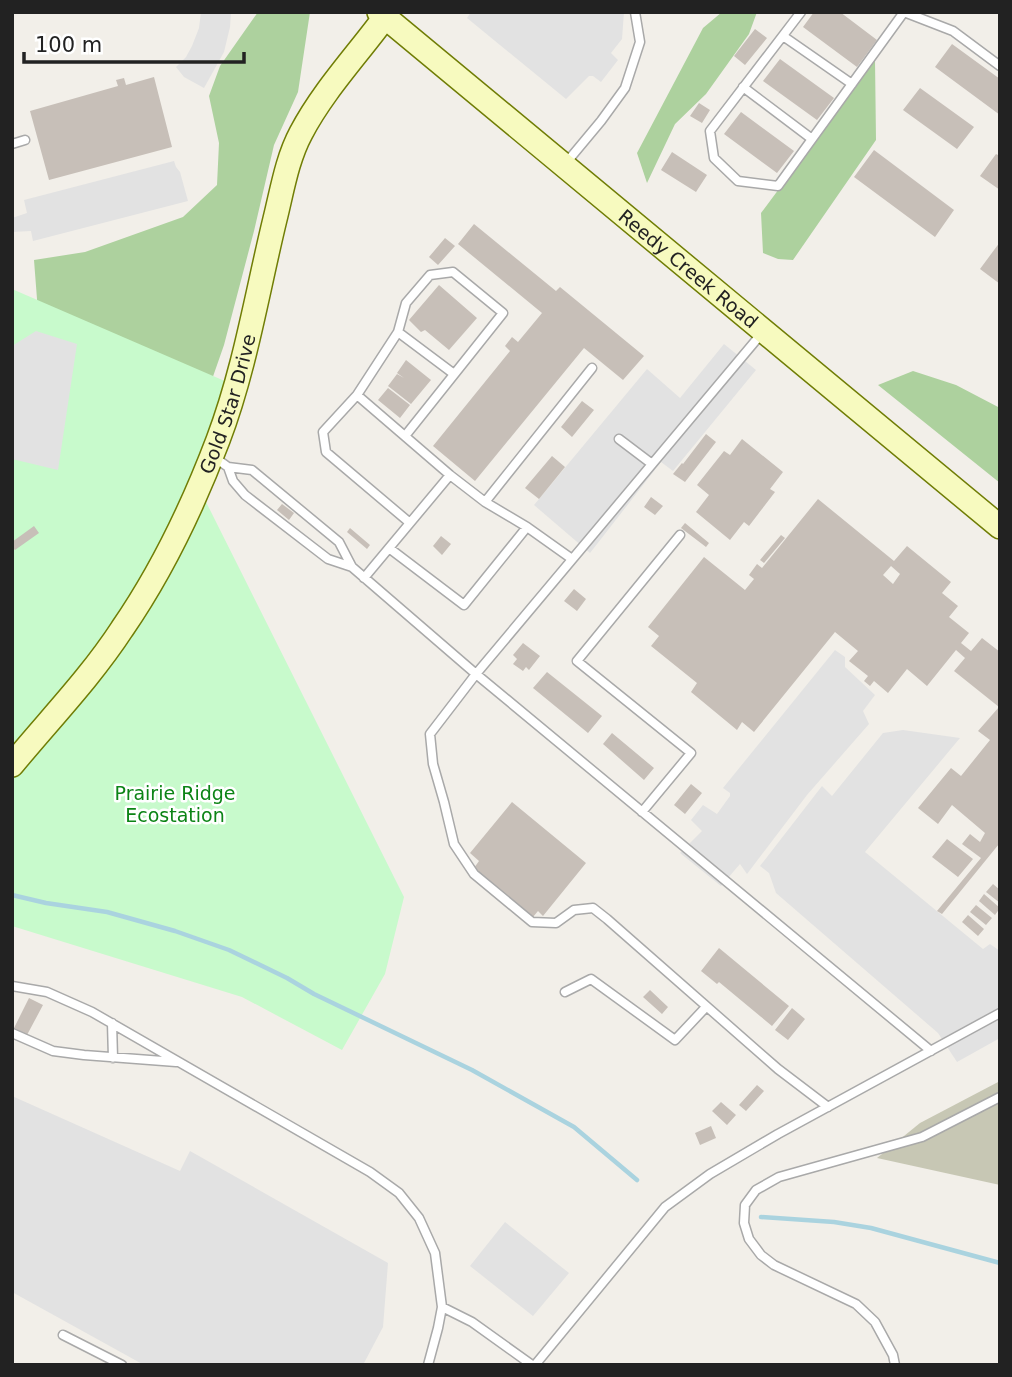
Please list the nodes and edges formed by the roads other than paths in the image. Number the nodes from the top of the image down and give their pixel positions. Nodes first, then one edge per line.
1 (647, 12) edge
2 (801, 12) edge
3 (904, 12) edge
4 (384, 14) edge
5 (636, 14) edge
6 (783, 36) junction
7 (1000, 66) edge
8 (852, 84) junction
9 (743, 87) junction
10 (812, 139) junction
11 (25, 140) dead end
12 (12, 144) edge
13 (564, 165) junction
14 (764, 331) junction
15 (398, 332) junction
16 (592, 369) dead end
17 (454, 374) junction
18 (357, 395) junction
19 (405, 436) junction
20 (619, 439) dead end
21 (220, 461) junction
22 (652, 464) junction
23 (450, 475) junction
24 (485, 502) junction
25 (410, 523) junction
26 (527, 527) junction
27 (1000, 527) edge
28 (680, 535) dead end
29 (389, 548) junction
30 (572, 559) junction
31 (352, 568) junction
32 (364, 578) junction
33 (476, 674) junction
34 (12, 765) edge
35 (642, 812) junction
36 (12, 986) edge
37 (565, 992) dead end
38 (706, 1007) junction
39 (1000, 1013) edge
40 (112, 1023) junction
41 (12, 1033) edge
42 (930, 1051) junction
43 (113, 1058) junction
44 (180, 1062) junction
45 (1000, 1097) edge
46 (828, 1107) junction
47 (442, 1307) junction
48 (63, 1335) dead end
49 (122, 1365) edge
50 (428, 1365) edge
51 (534, 1365) edge
52 (895, 1365) edge

1 - 5 lane
2 - 6 lane
3 - 7 lane
3 - 8 lane
4 - 13 street, Reedy Creek Road
4 - 21 street, Gold Star Drive
5 - 13 lane
6 - 8 lane
6 - 9 lane
8 - 10 lane
9 - 10 lane
9 - 10 lane
11 - 12 lane
13 - 14 street, Reedy Creek Road
14 - 22 lane
14 - 27 street, Reedy Creek Road
15 - 17 lane
15 - 17 lane
15 - 18 lane
16 - 24 lane
17 - 19 lane
18 - 19 lane
18 - 25 lane
19 - 23 lane
20 - 22 lane
21 - 31 lane
21 - 31 lane
21 - 34 street, Gold Star Drive
22 - 30 lane
23 - 24 lane
23 - 25 lane
24 - 26 lane
25 - 29 lane
26 - 29 lane
26 - 30 lane
28 - 35 lane
29 - 32 lane
30 - 33 lane
31 - 32 lane
32 - 33 lane
33 - 35 lane
33 - 38 lane
35 - 42 lane
36 - 40 lane
37 - 38 lane
38 - 46 lane
39 - 42 lane
40 - 43 lane
40 - 44 lane
41 - 43 lane
42 - 46 lane
43 - 44 lane
44 - 47 lane
45 - 52 lane
46 - 51 lane
47 - 50 lane
47 - 51 lane
48 - 49 lane

